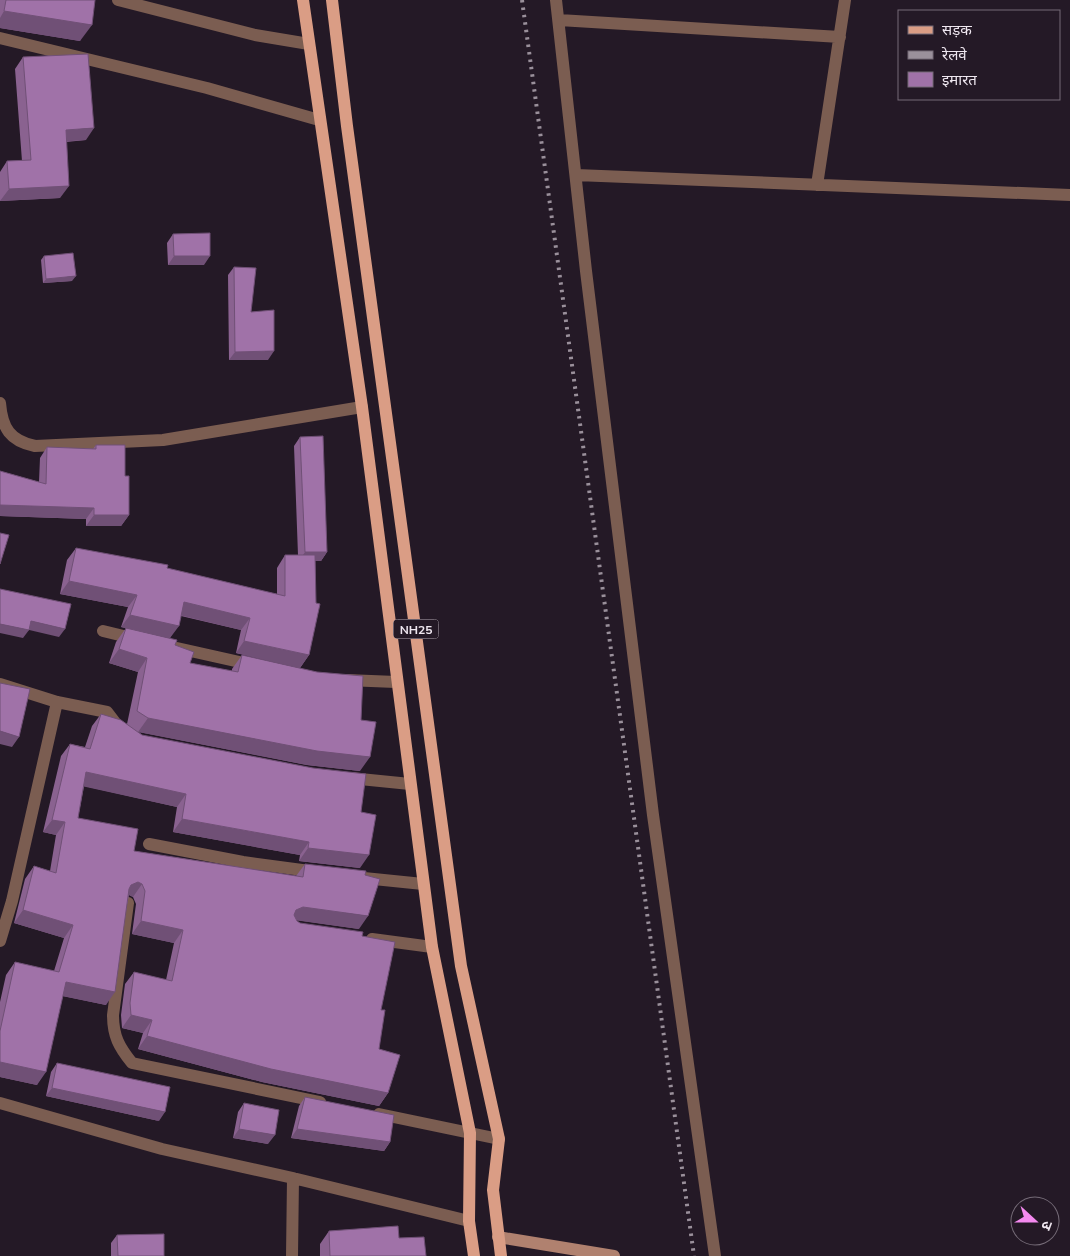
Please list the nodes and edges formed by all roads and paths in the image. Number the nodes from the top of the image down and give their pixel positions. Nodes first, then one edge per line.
1 (118, 0) edge
2 (303, 0) edge
3 (332, 0) edge
4 (556, 0) edge
5 (845, 0) edge
6 (558, 20) junction
7 (840, 37) junction
8 (0, 38) edge
9 (309, 44) junction
10 (319, 120) junction
11 (576, 175) junction
12 (817, 185) junction
13 (1070, 195) edge
14 (0, 403) edge
15 (362, 407) junction
16 (103, 631) dead end
17 (150, 642) edge
18 (169, 646) edge
19 (262, 667) edge
20 (338, 679) edge
21 (396, 682) junction
22 (0, 684) edge
23 (57, 702) junction
24 (128, 735) edge
25 (334, 776) edge
26 (410, 784) junction
27 (149, 844) dead end
28 (326, 873) edge
29 (353, 876) edge
30 (424, 884) junction
31 (6, 899) edge
32 (128, 903) edge
33 (362, 937) edge
34 (0, 941) edge
35 (432, 947) junction
36 (0, 1103) edge
37 (334, 1105) edge
38 (364, 1111) edge
39 (470, 1133) junction
40 (498, 1139) junction
41 (293, 1178) junction
42 (469, 1221) junction
43 (498, 1237) junction
44 (292, 1256) edge
45 (474, 1256) edge
46 (501, 1256) edge
47 (614, 1256) edge
48 (715, 1256) edge

1 - 9 street
2 - 9 main road, NH25
3 - 40 main road, NH25
4 - 6 street
5 - 7 street
6 - 7 street
6 - 11 street
7 - 12 street
8 - 10 street
9 - 10 main road, NH25
10 - 15 main road, NH25
11 - 12 street
11 - 48 street
12 - 13 street
14 - 15 street
15 - 21 main road, NH25
16 - 17 street
18 - 19 street
20 - 21 street
21 - 26 main road, NH25
22 - 23 street
23 - 24 street
23 - 31 street
25 - 26 street
26 - 30 main road, NH25
27 - 28 street
29 - 30 street
30 - 35 main road, NH25
31 - 34 street
32 - 37 street
33 - 35 street
35 - 39 main road, NH25
36 - 41 street
38 - 39 street
39 - 40 street
39 - 42 main road, NH25
40 - 43 main road, NH25
41 - 42 street
41 - 44 street
42 - 45 main road, NH25
43 - 46 main road, NH25
43 - 47 street

